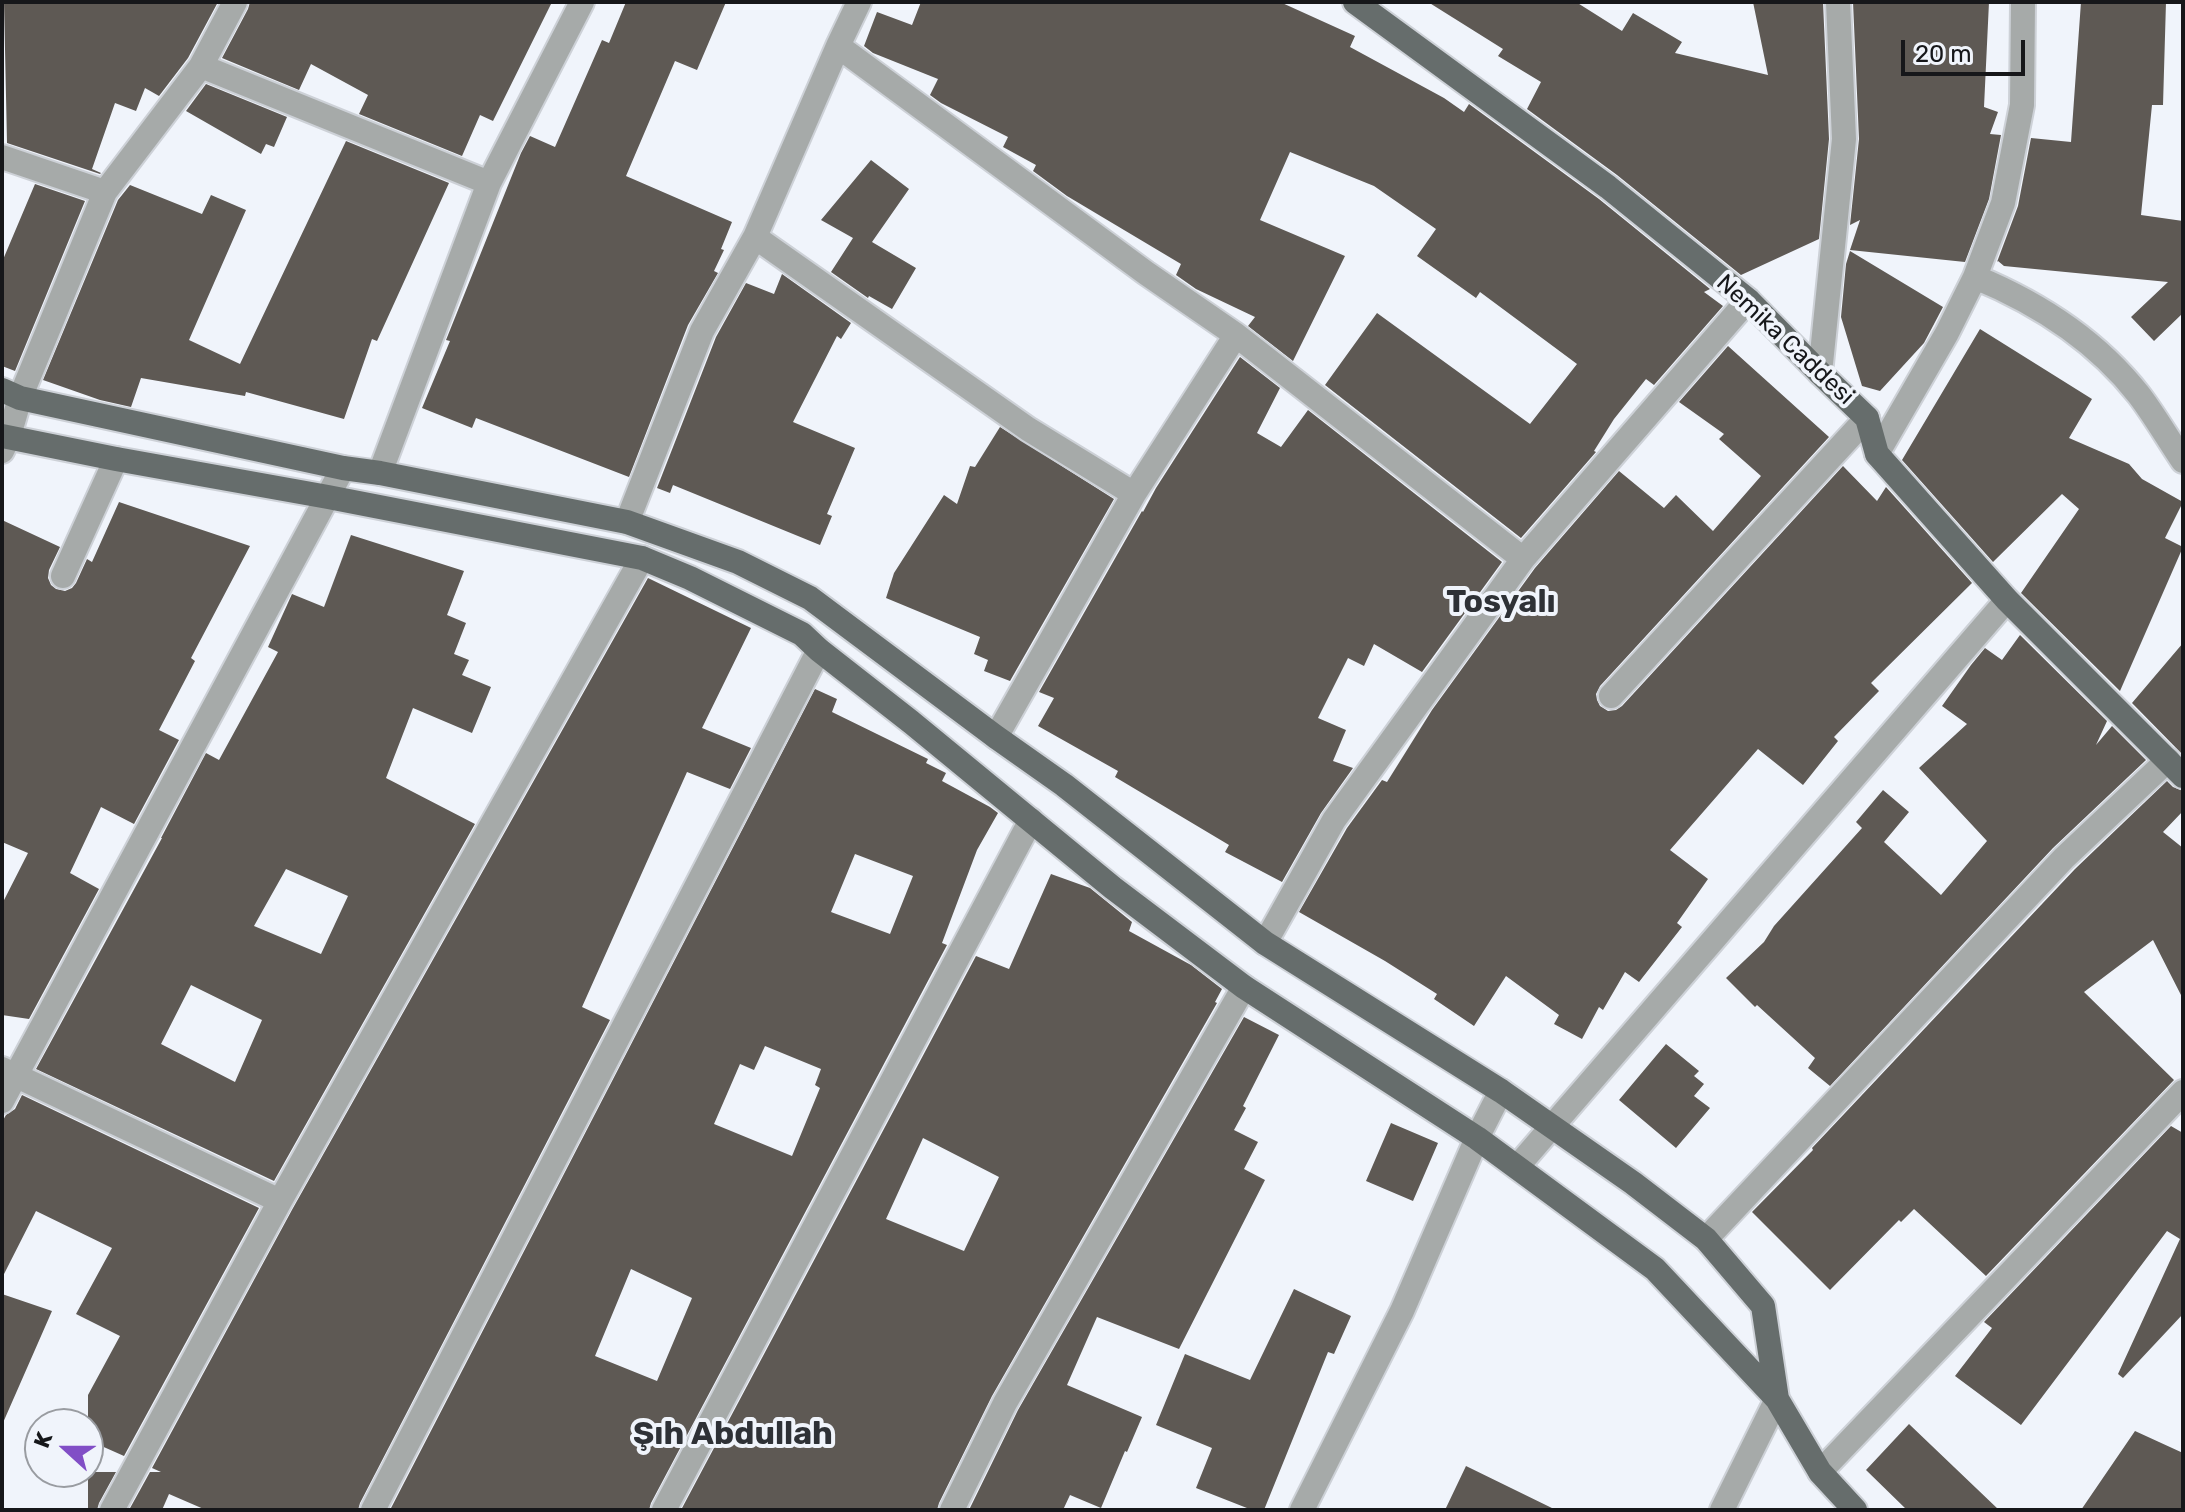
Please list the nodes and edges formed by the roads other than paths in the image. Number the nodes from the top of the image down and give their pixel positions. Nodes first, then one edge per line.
1 (235, 2) edge
2 (582, 2) edge
3 (859, 2) edge
4 (1355, 2) edge
5 (1838, 2) edge
6 (2023, 2) edge
7 (838, 46) junction
8 (201, 66) junction
9 (2, 157) edge
10 (489, 183) junction
11 (105, 192) junction
12 (755, 237) junction
13 (1975, 277) junction
14 (1748, 300) junction
15 (1236, 335) junction
16 (1820, 373) junction
17 (11, 394) edge
18 (1867, 418) junction
19 (4, 442) edge
20 (1877, 454) junction
21 (116, 459) junction
22 (2183, 461) edge
23 (343, 468) junction
24 (380, 473) junction
25 (1134, 494) junction
26 (328, 497) junction
27 (627, 522) junction
28 (642, 558) junction
29 (1523, 559) junction
30 (63, 576) dead end
31 (2007, 600) junction
32 (819, 650) junction
33 (1611, 696) dead end
34 (996, 737) junction
35 (2176, 768) edge
36 (1031, 820) junction
37 (1265, 943) junction
38 (1244, 987) junction
39 (9, 1072) edge
40 (1501, 1091) junction
41 (2183, 1092) edge
42 (2, 1101) edge
43 (1552, 1127) junction
44 (1477, 1138) junction
45 (1517, 1167) junction
46 (280, 1201) junction
47 (1706, 1239) junction
48 (1777, 1399) junction
49 (1820, 1472) junction
50 (112, 1510) edge
51 (373, 1510) edge
52 (664, 1510) edge
53 (952, 1510) edge
54 (1302, 1510) edge
55 (1722, 1510) edge
56 (1855, 1510) edge

1 - 8 street
2 - 10 street
3 - 7 street
4 - 14 main road, Nemika Caddesi
5 - 16 street
6 - 13 street
7 - 12 street
7 - 15 street
8 - 10 street
8 - 11 street
9 - 11 street
10 - 24 street
11 - 17 street
12 - 25 street
12 - 27 street
13 - 20 street
13 - 22 street
14 - 16 main road, Nemika Caddesi
14 - 29 street
15 - 25 street
15 - 29 street
16 - 18 main road, Nemika Caddesi
17 - 19 street
17 - 23 main road
18 - 20 main road, Nemika Caddesi
18 - 33 street
19 - 21 main road
20 - 31 main road, Nemika Caddesi
21 - 26 main road
21 - 30 street
23 - 24 main road
23 - 26 street
24 - 27 main road
25 - 34 street
26 - 28 main road
26 - 39 street
27 - 34 main road
28 - 32 main road
28 - 46 street
29 - 37 street
31 - 35 main road, Nemika Caddesi
31 - 43 street
32 - 36 main road
32 - 51 street
34 - 37 main road
35 - 47 street
36 - 38 main road
36 - 52 street
37 - 40 main road
38 - 44 main road
38 - 53 street
39 - 42 street
39 - 46 street
40 - 43 main road
40 - 44 street
41 - 49 street
43 - 45 street
43 - 47 main road
44 - 45 main road
44 - 54 street
45 - 48 main road
46 - 50 street
47 - 48 main road
48 - 49 main road
48 - 55 street
49 - 56 main road

